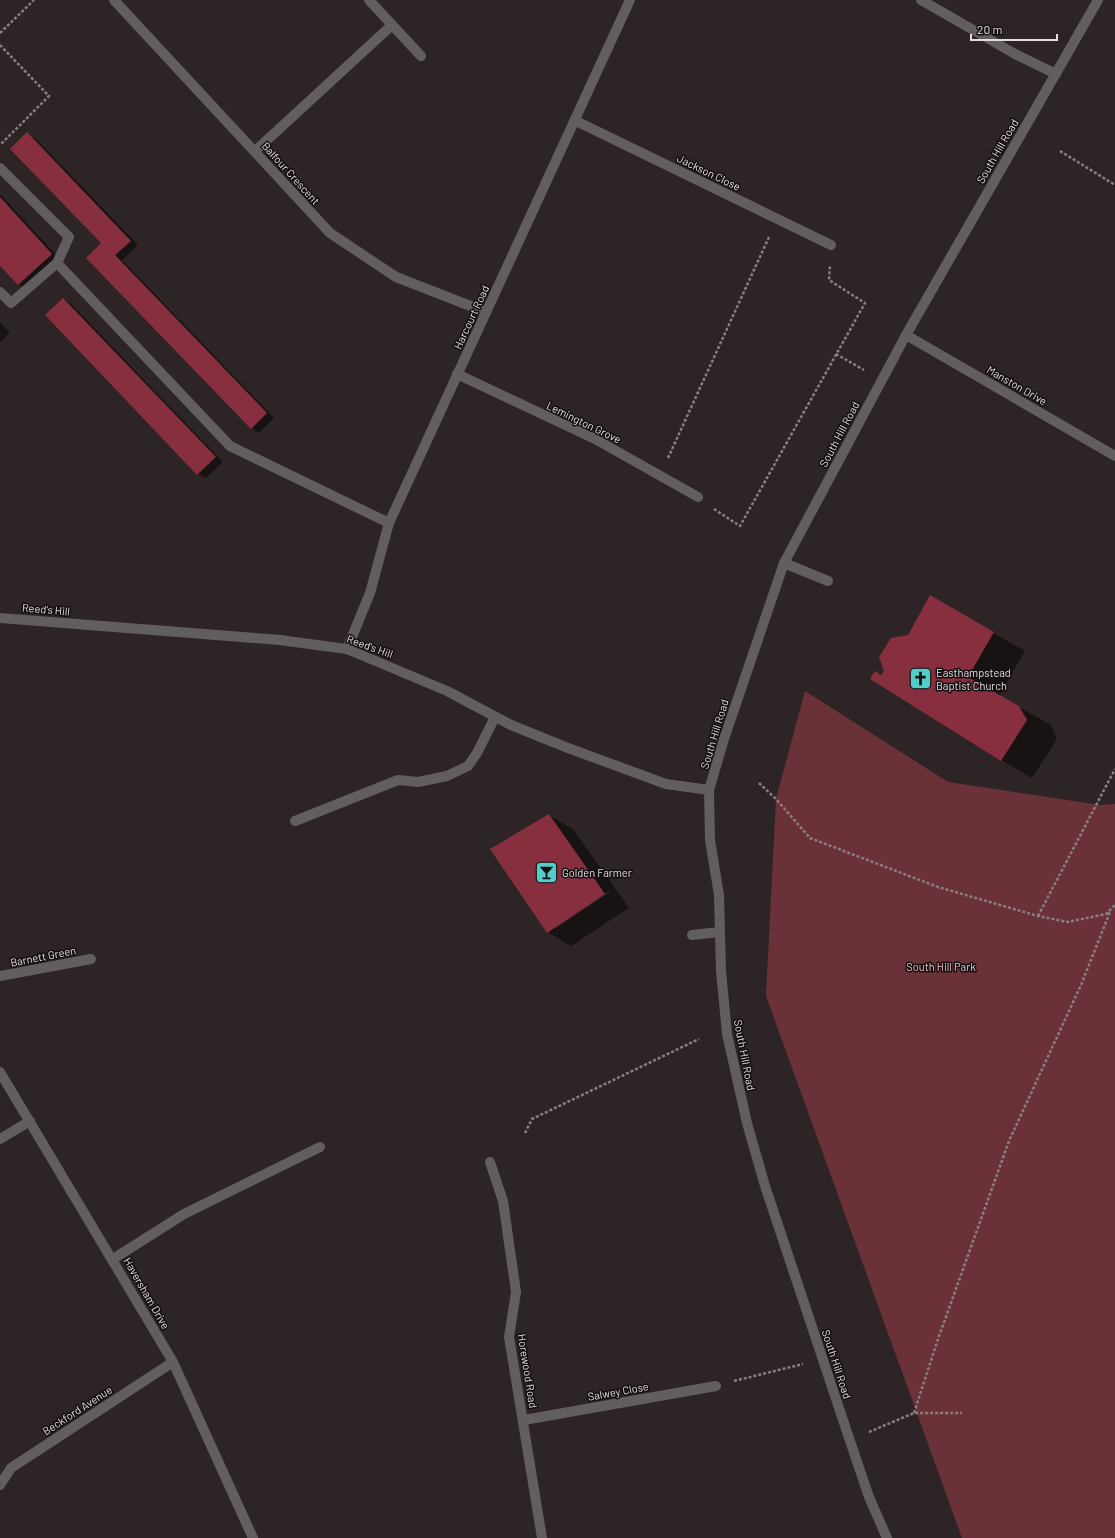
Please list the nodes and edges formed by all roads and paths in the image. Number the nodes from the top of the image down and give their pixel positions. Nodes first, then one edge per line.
1 (34, 0) edge
2 (114, 0) edge
3 (369, 0) edge
4 (630, 0) edge
5 (921, 0) edge
6 (1098, 0) edge
7 (392, 25) junction
8 (0, 33) edge
9 (0, 46) edge
10 (420, 56) dead end
11 (1056, 74) junction
12 (576, 121) junction
13 (0, 145) edge
14 (256, 151) junction
15 (1060, 151) dead end
16 (0, 168) edge
17 (1115, 185) edge
18 (778, 218) junction
19 (831, 245) joint
20 (57, 263) junction
21 (0, 292) edge
22 (486, 312) junction
23 (906, 335) junction
24 (836, 354) junction
25 (457, 374) junction
26 (882, 380) junction
27 (1115, 456) edge
28 (660, 476) junction
29 (698, 497) joint
30 (389, 523) junction
31 (784, 562) junction
32 (828, 581) dead end
33 (0, 618) edge
34 (347, 649) junction
35 (495, 717) junction
36 (1115, 769) edge
37 (759, 784) dead end
38 (709, 790) junction
39 (295, 821) dead end
40 (1115, 905) edge
41 (1106, 914) junction
42 (1038, 916) junction
43 (720, 932) junction
44 (692, 935) dead end
45 (91, 959) dead end
46 (0, 976) edge
47 (700, 1039) dead end
48 (0, 1072) edge
49 (30, 1121) junction
50 (525, 1133) dead end
51 (0, 1139) edge
52 (320, 1147) dead end
53 (490, 1162) dead end
54 (113, 1259) junction
55 (824, 1360) junction
56 (173, 1362) junction
57 (716, 1386) joint
58 (962, 1412) dead end
59 (914, 1413) junction
60 (524, 1420) junction
61 (850, 1441) junction
62 (0, 1485) edge
63 (253, 1538) edge
64 (542, 1538) edge
65 (887, 1538) edge

1 - 8 path
2 - 14 street, Balfour Crescent
3 - 7 street
4 - 12 street, Harcourt Road
5 - 11 street
6 - 11 street, South Hill Road
7 - 10 street
7 - 14 street
9 - 13 path
11 - 23 street, South Hill Road
12 - 18 street, Jackson Close
12 - 22 street, Harcourt Road
14 - 22 street, Balfour Crescent
15 - 17 path
16 - 20 street
18 - 19 street, Jackson Close
18 - 28 path
19 - 24 path
20 - 21 street
20 - 30 street
22 - 25 street, Harcourt Road
23 - 26 street, South Hill Road
23 - 27 street, Manston Drive
24 - 26 path
24 - 29 path
25 - 28 street, Lemington Grove
25 - 30 street, Harcourt Road
26 - 31 street, South Hill Road
28 - 29 street, Lemington Grove
30 - 34 street, Harcourt Road
31 - 32 street
31 - 38 street, South Hill Road
33 - 34 street, Reed's Hill
34 - 35 street, Reed's Hill
35 - 38 street, Reed's Hill
35 - 39 street
36 - 42 path
37 - 42 path
38 - 43 street, South Hill Road
40 - 41 path
41 - 42 path
41 - 59 path
43 - 44 street
43 - 55 street, South Hill Road
45 - 46 street, Barnett Green
47 - 50 path
48 - 49 street, Haversham Drive
49 - 51 street
49 - 54 street, Haversham Drive
52 - 54 street
53 - 60 street, Horewood Road
54 - 56 street, Haversham Drive
55 - 57 path
55 - 61 street, South Hill Road
56 - 62 street, Beckford Avenue
56 - 63 street, Haversham Drive
57 - 60 street, Salwey Close
58 - 59 path
59 - 61 path
60 - 64 street, Horewood Road
61 - 65 street, South Hill Road

